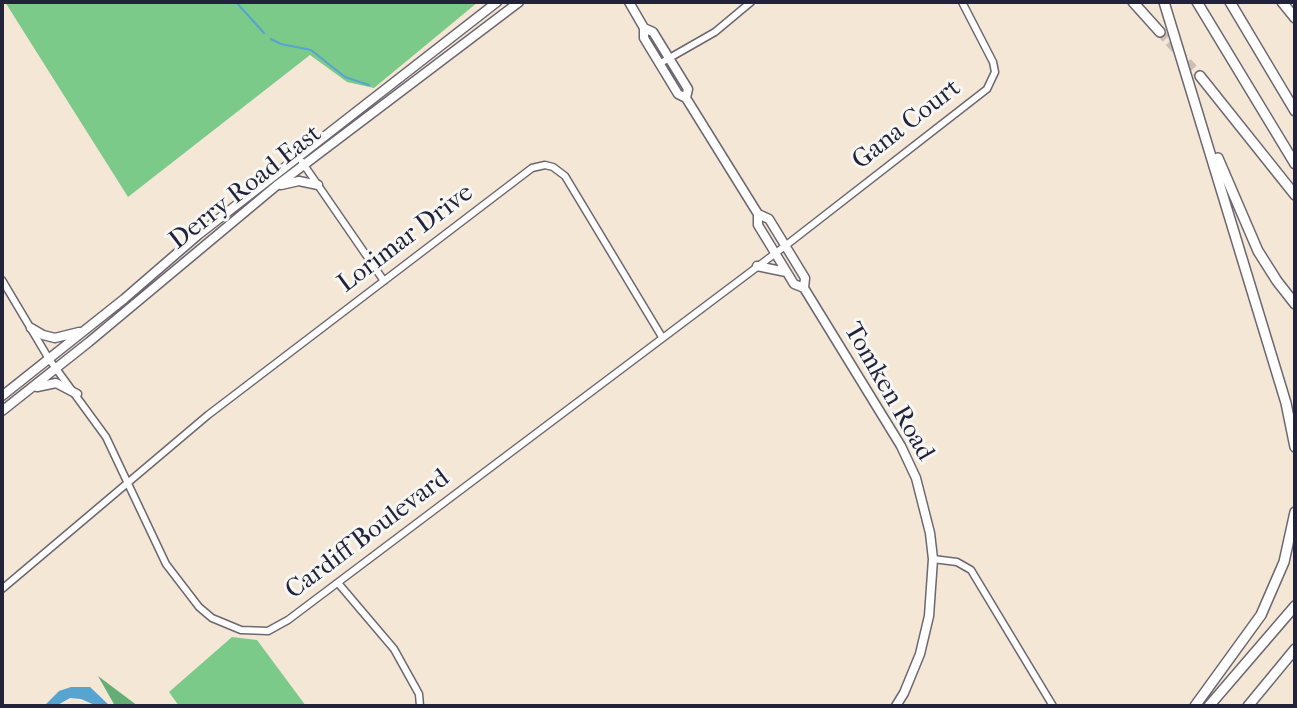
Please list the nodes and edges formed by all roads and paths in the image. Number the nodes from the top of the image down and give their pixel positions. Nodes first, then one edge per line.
1 (497, 2) edge
2 (519, 2) edge
3 (629, 2) edge
4 (751, 2) edge
5 (962, 2) edge
6 (1164, 2) edge
7 (1197, 2) edge
8 (1230, 2) edge
9 (1283, 2) edge
10 (1134, 3) edge
11 (1295, 15) edge
12 (644, 28) junction
13 (1160, 32) tunnel mouth
14 (668, 59) junction
15 (659, 64) junction
16 (1200, 76) tunnel mouth
17 (686, 98) junction
18 (1295, 111) edge
19 (1204, 130) junction
20 (298, 156) junction
21 (1295, 164) edge
22 (304, 165) junction
23 (318, 185) junction
24 (276, 186) junction
25 (1295, 195) edge
26 (758, 214) junction
27 (785, 245) junction
28 (775, 252) junction
29 (757, 266) junction
30 (787, 273) junction
31 (2, 280) edge
32 (384, 281) junction
33 (804, 288) junction
34 (1295, 304) edge
35 (31, 328) junction
36 (84, 331) junction
37 (662, 337) junction
38 (49, 359) junction
39 (56, 368) junction
40 (29, 390) junction
41 (77, 394) junction
42 (2, 396) edge
43 (2, 411) edge
44 (1295, 447) edge
45 (128, 484) junction
46 (1295, 512) edge
47 (933, 559) junction
48 (338, 583) junction
49 (2, 589) edge
50 (1295, 606) edge
51 (1295, 649) edge
52 (420, 706) edge
53 (896, 706) edge
54 (1053, 706) edge
55 (1195, 706) edge
56 (1209, 706) edge
57 (1248, 706) edge

1 - 20 main road, Derry Road East
2 - 22 main road, Derry Road East
3 - 12 main road, Tomken Road
4 - 14 street
5 - 27 street, Gana Court
6 - 19 highway
7 - 21 highway
8 - 18 highway
9 - 11 highway
10 - 13 highway
12 - 14 main road, Tomken Road
12 - 15 main road, Tomken Road
14 - 15 street
14 - 17 main road, Tomken Road
15 - 17 main road, Tomken Road
16 - 25 highway
17 - 26 main road, Tomken Road
19 - 34 highway
19 - 44 highway
20 - 22 street
20 - 36 main road, Derry Road East
22 - 23 street
22 - 24 main road, Derry Road East
23 - 24 main road
23 - 32 street
24 - 39 main road, Derry Road East
26 - 27 main road, Tomken Road
26 - 28 main road, Tomken Road
27 - 28 street, Gana Court
27 - 33 main road, Tomken Road
28 - 29 street, Cardiff Boulevard
28 - 30 main road, Tomken Road
29 - 30 main road
29 - 37 street, Cardiff Boulevard
30 - 33 main road, Tomken Road
31 - 35 street, Cardiff Boulevard
32 - 37 street, Lorimar Drive
32 - 45 street, Lorimar Drive
33 - 47 main road, Tomken Road
35 - 36 main road
35 - 38 street, Cardiff Boulevard
36 - 38 main road, Derry Road East
37 - 48 street, Cardiff Boulevard
38 - 39 street, Cardiff Boulevard
38 - 42 main road, Derry Road East
39 - 40 main road, Derry Road East
39 - 41 street, Cardiff Boulevard
40 - 41 main road
40 - 43 main road, Derry Road East
41 - 45 street, Cardiff Boulevard
45 - 48 street, Cardiff Boulevard
45 - 49 street, Lorimar Drive
46 - 55 highway
47 - 53 main road, Tomken Road
47 - 54 street
48 - 52 street
50 - 56 highway
51 - 57 highway

